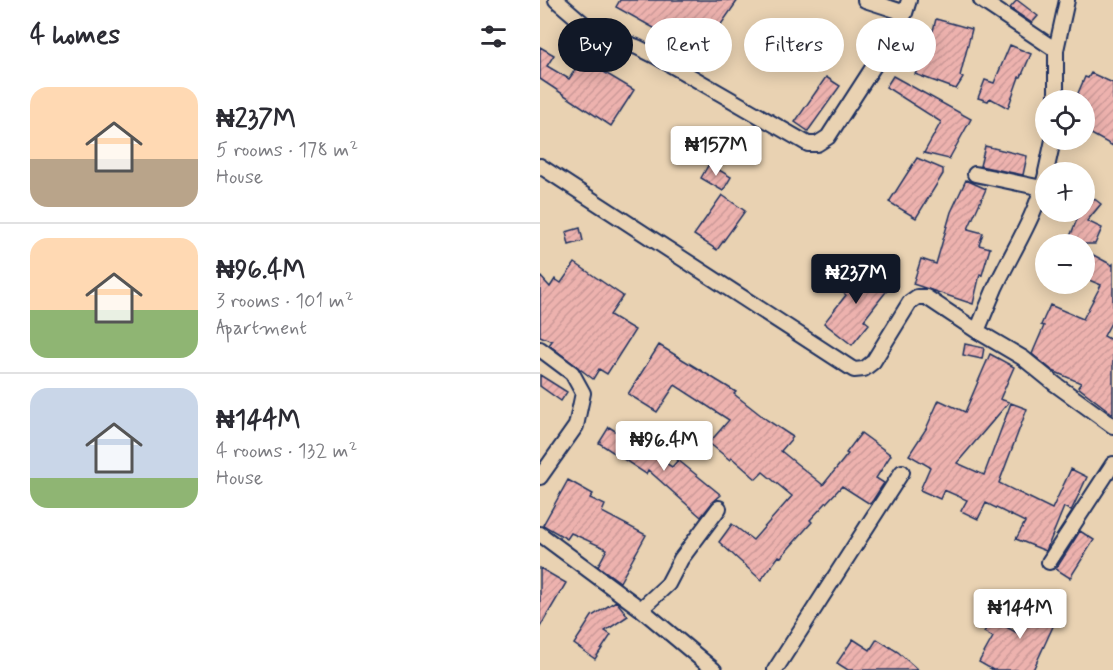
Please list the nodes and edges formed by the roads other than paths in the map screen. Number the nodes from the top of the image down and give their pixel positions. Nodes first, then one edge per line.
1 (556, 0) edge
2 (865, 0) edge
3 (981, 0) edge
4 (1067, 0) edge
5 (907, 6) edge
6 (1056, 50) junction
7 (1056, 90) edge
8 (540, 166) edge
9 (975, 174) dead end
10 (1035, 177) edge
11 (1035, 206) edge
12 (977, 331) junction
13 (540, 349) edge
14 (1113, 426) edge
15 (1113, 464) edge
16 (902, 472) dead end
17 (540, 477) edge
18 (719, 508) dead end
19 (540, 534) edge
20 (1049, 562) dead end
21 (641, 609) junction
22 (714, 670) edge
23 (775, 670) edge

1 - 5 street
2 - 5 street
3 - 6 street
4 - 6 street
6 - 7 street
8 - 12 street
9 - 10 street
11 - 12 street
12 - 14 street
13 - 17 street
15 - 20 street
16 - 23 street
18 - 21 street
19 - 21 street
21 - 22 street

